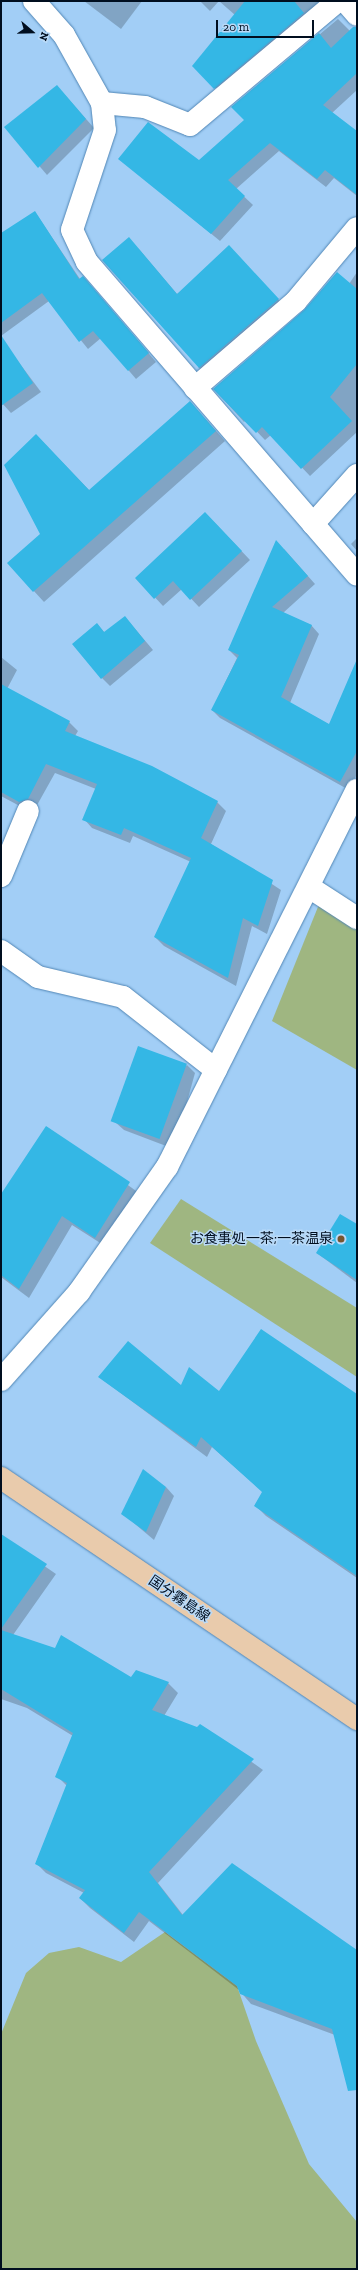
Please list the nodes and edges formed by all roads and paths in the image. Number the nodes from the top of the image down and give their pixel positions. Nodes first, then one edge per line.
1 (34, 1) edge
2 (338, 1) edge
3 (345, 1) edge
4 (357, 15) edge
5 (102, 103) junction
6 (357, 228) edge
7 (195, 388) junction
8 (357, 475) edge
9 (313, 524) junction
10 (357, 575) edge
11 (357, 790) edge
12 (28, 811) dead end
13 (1, 876) edge
14 (309, 887) junction
15 (357, 918) edge
16 (1, 951) edge
17 (216, 1070) junction
18 (1, 1380) edge
19 (1, 1478) edge
20 (357, 1719) edge

1 - 5 street
2 - 5 street
3 - 4 street
5 - 7 street
6 - 7 street
7 - 9 street
8 - 9 street
9 - 10 street
11 - 14 street
12 - 13 street
14 - 15 street
14 - 17 street
16 - 17 street
17 - 18 street
19 - 20 main road, 国分霧島線

